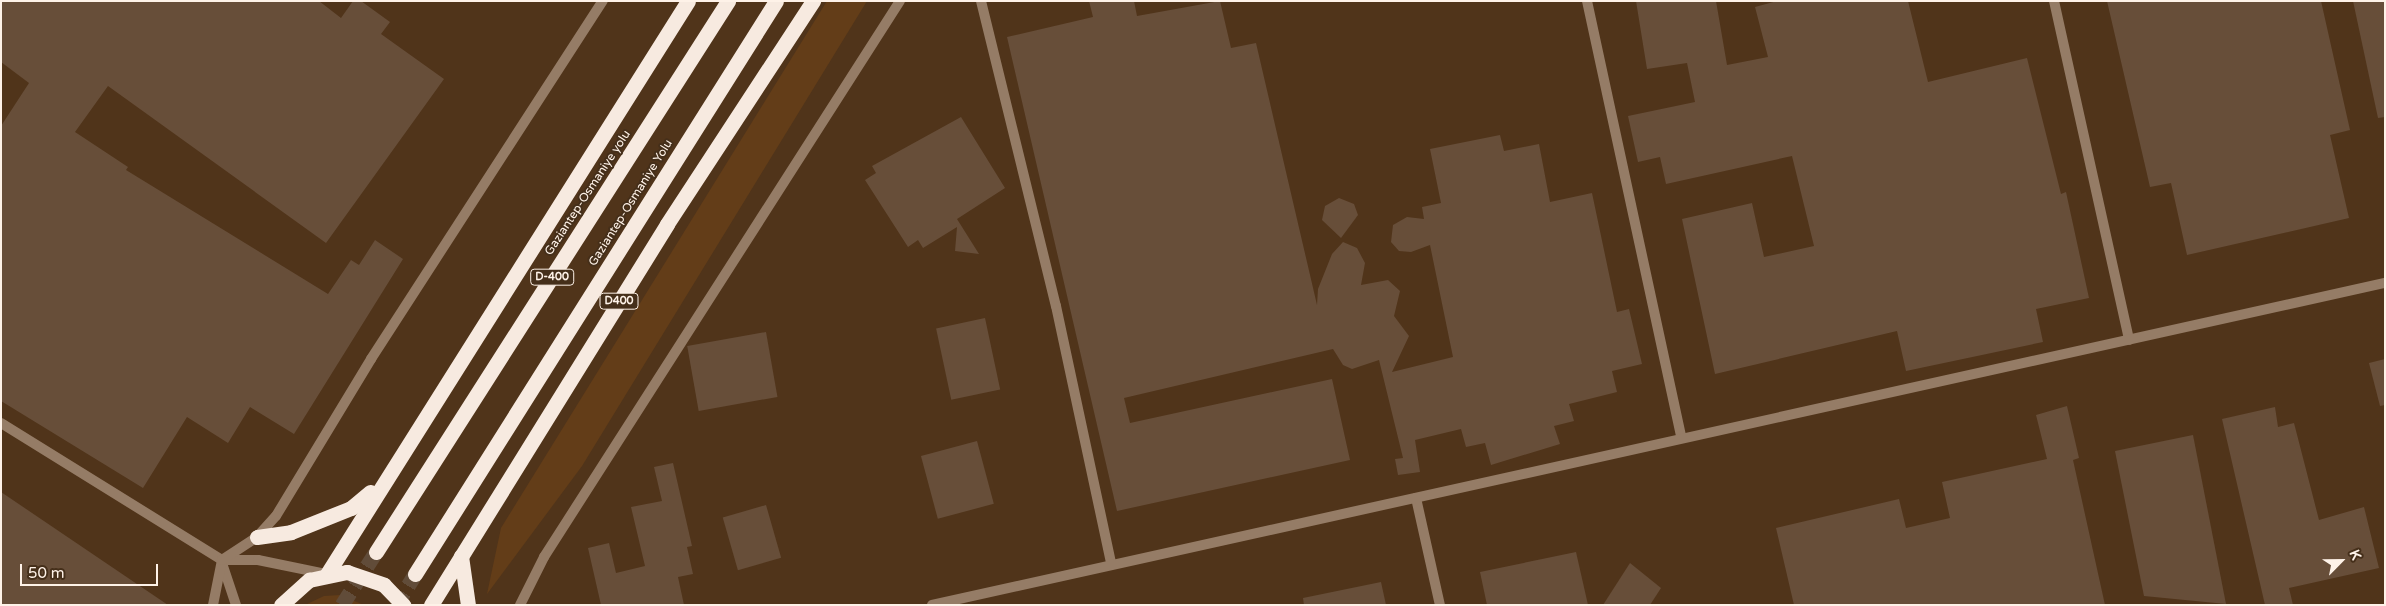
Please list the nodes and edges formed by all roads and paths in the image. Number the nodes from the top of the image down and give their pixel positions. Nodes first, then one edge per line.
1 (603, 1) edge
2 (688, 1) edge
3 (728, 1) edge
4 (776, 1) edge
5 (813, 1) edge
6 (900, 1) edge
7 (981, 1) edge
8 (1587, 1) edge
9 (2054, 1) edge
10 (2385, 283) edge
11 (2129, 340) junction
12 (1, 423) edge
13 (1681, 437) junction
14 (379, 485) junction
15 (1416, 498) junction
16 (257, 537) junction
17 (376, 552) tunnel mouth
18 (460, 556) junction
19 (222, 560) junction
20 (1111, 562) junction
21 (327, 574) junction
22 (415, 574) tunnel mouth
23 (214, 605) edge
24 (236, 605) edge
25 (281, 605) edge
26 (403, 605) edge
27 (431, 605) edge
28 (468, 605) edge
29 (520, 605) edge
30 (932, 605) edge
31 (1440, 605) edge

1 - 16 street
2 - 14 highway
3 - 17 highway, Gaziantep-Osmaniye yolu / D-400
4 - 22 highway, Gaziantep-Osmaniye Yolu
5 - 18 highway, D400
6 - 29 street
7 - 20 street
8 - 13 street
9 - 11 street
10 - 11 street
11 - 13 street
12 - 19 street
13 - 15 street
14 - 16 highway
14 - 21 highway
15 - 20 street
15 - 31 street
16 - 19 street
18 - 27 highway, D400
18 - 28 highway
19 - 21 street
19 - 23 street
19 - 24 street
20 - 30 street
21 - 25 highway
21 - 26 highway

